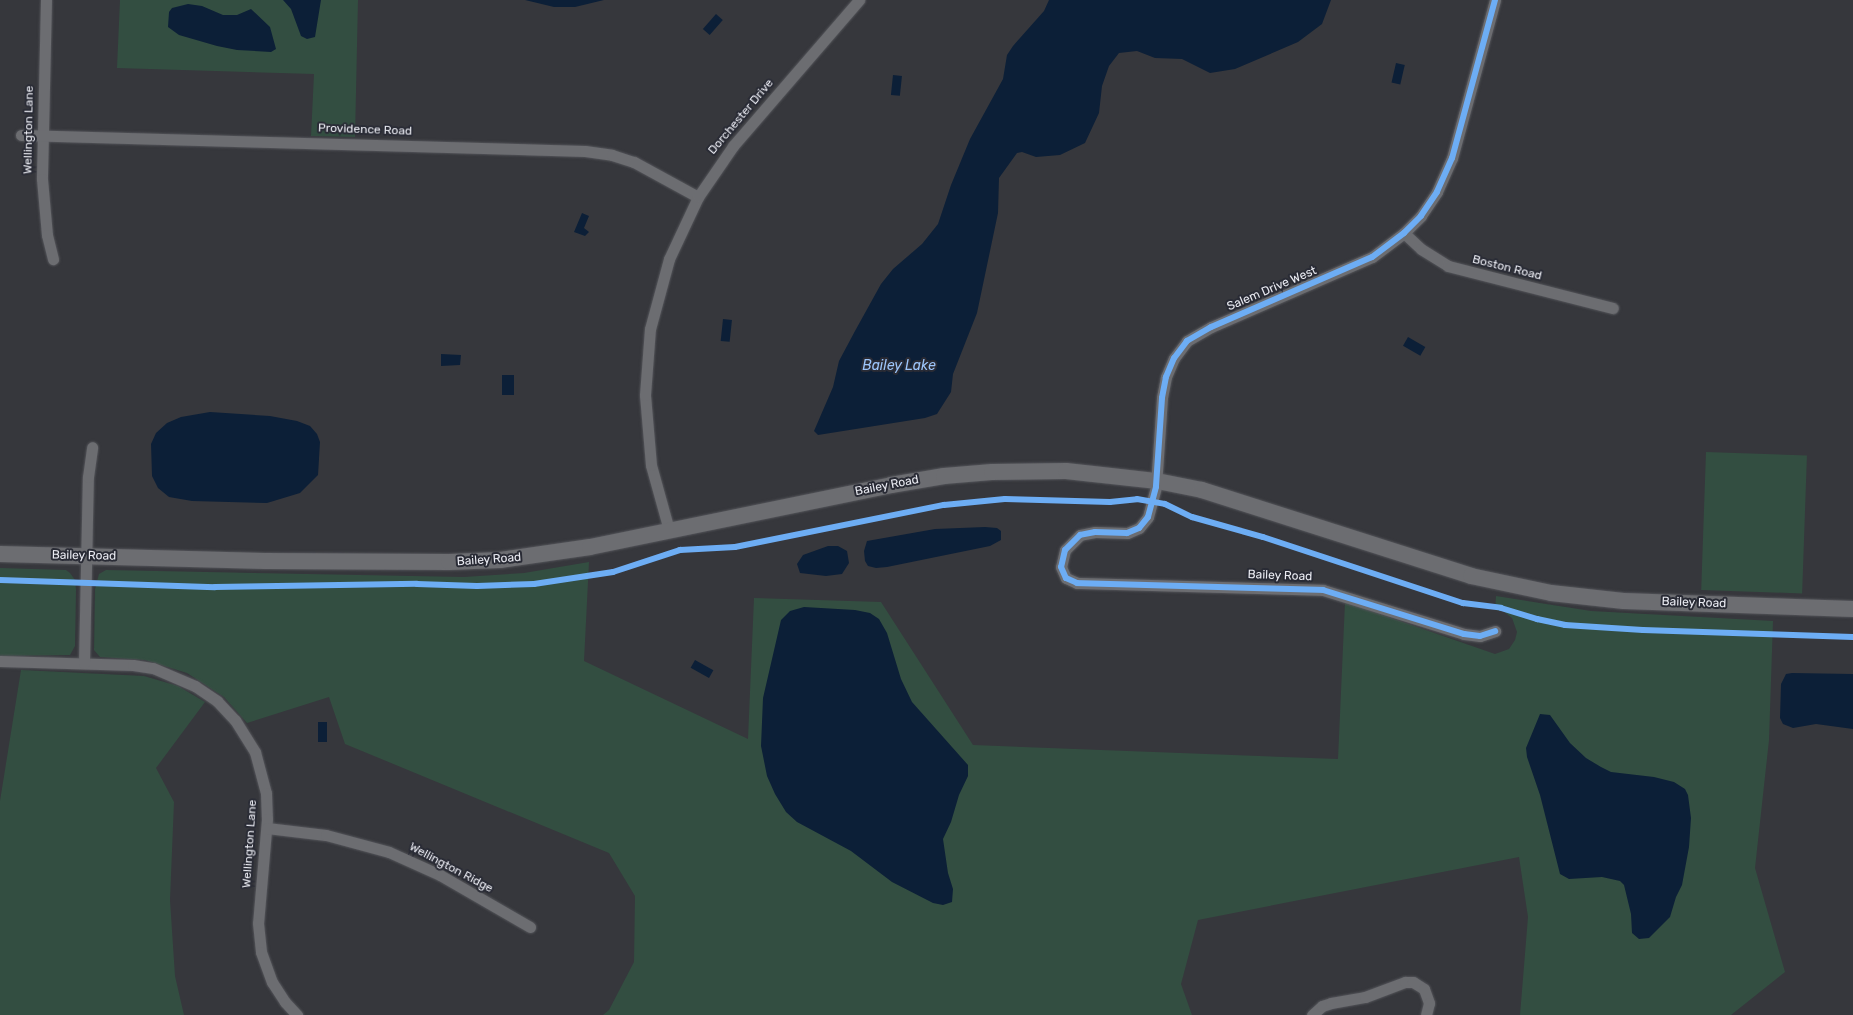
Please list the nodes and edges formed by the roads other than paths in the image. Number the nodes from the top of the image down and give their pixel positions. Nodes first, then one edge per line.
1 (46, 0) edge
2 (859, 0) edge
3 (1494, 0) edge
4 (21, 136) dead end
5 (43, 136) junction
6 (698, 197) junction
7 (1404, 233) junction
8 (53, 259) dead end
9 (1612, 308) dead end
10 (92, 447) dead end
11 (1157, 481) junction
12 (669, 530) junction
13 (0, 554) edge
14 (86, 556) junction
15 (1061, 569) joint
16 (1853, 609) edge
17 (1496, 631) dead end
18 (0, 662) edge
19 (84, 664) junction
20 (266, 828) junction
21 (530, 927) dead end
22 (297, 1015) edge
23 (1312, 1015) edge
24 (1426, 1015) edge

1 - 5 street, Wellington Lane
2 - 6 street, Dorchester Drive
3 - 7 street, Salem Drive West
4 - 5 street, Providence Road
5 - 6 street, Providence Road
5 - 8 street, Wellington Lane
6 - 12 street, Dorchester Drive
7 - 9 street, Boston Road
7 - 11 street, Salem Drive West
10 - 14 street
11 - 12 main road, Bailey Road
11 - 15 street, Salem Drive West
11 - 16 main road, Bailey Road
12 - 14 main road, Bailey Road
13 - 14 main road, Bailey Road
14 - 19 street
15 - 17 street, Bailey Road
18 - 19 street, Wellington Lane
19 - 20 street, Wellington Lane
20 - 21 street, Wellington Ridge
20 - 22 street, Wellington Lane
23 - 24 street

